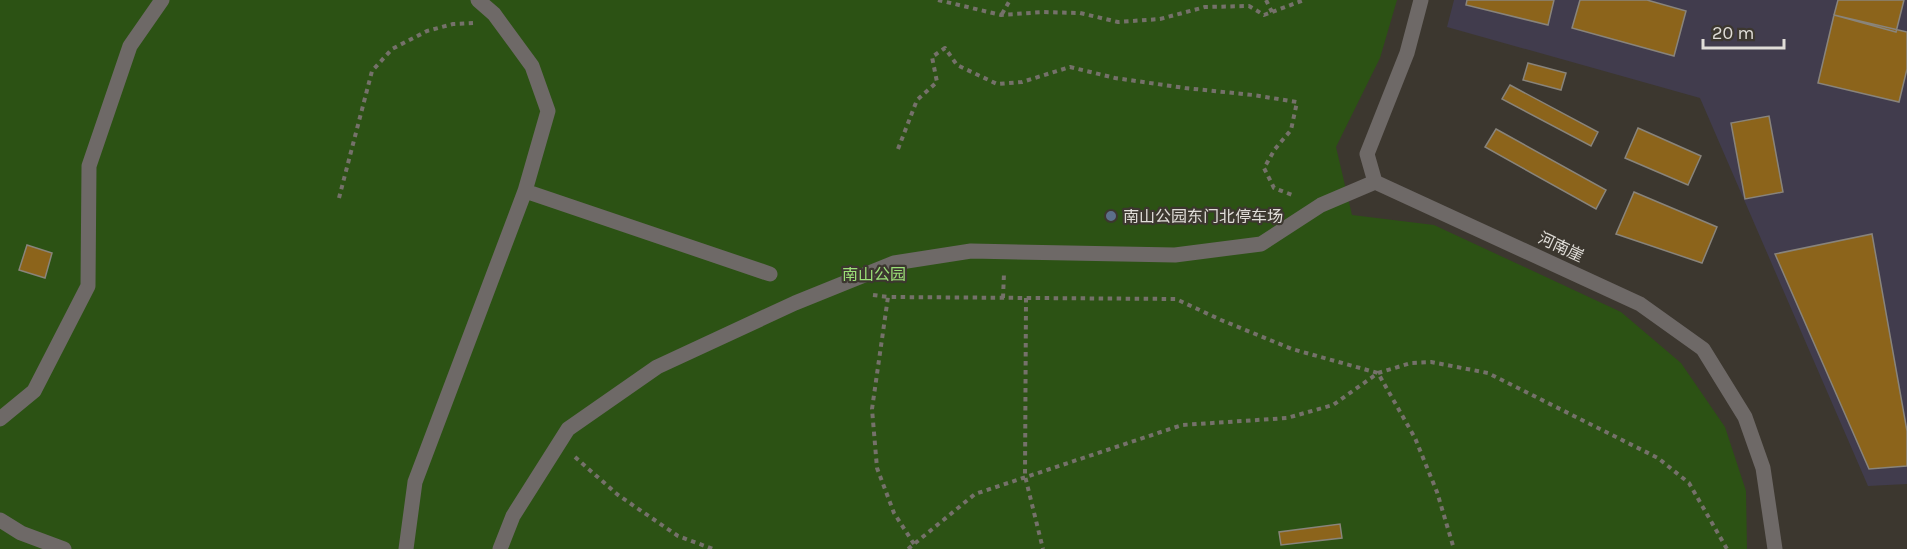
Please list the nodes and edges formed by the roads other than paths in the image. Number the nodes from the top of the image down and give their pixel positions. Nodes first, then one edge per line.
1 (162, 0) edge
2 (478, 0) edge
3 (1421, 0) edge
4 (1375, 182) junction
5 (525, 190) junction
6 (770, 274) dead end
7 (0, 419) edge
8 (0, 520) edge
9 (64, 549) edge
10 (406, 549) edge
11 (500, 549) edge
12 (1775, 549) edge

1 - 7 street
2 - 5 street
3 - 4 street
4 - 11 street
4 - 12 street, 河南崖
5 - 6 street
5 - 10 street
8 - 9 street

